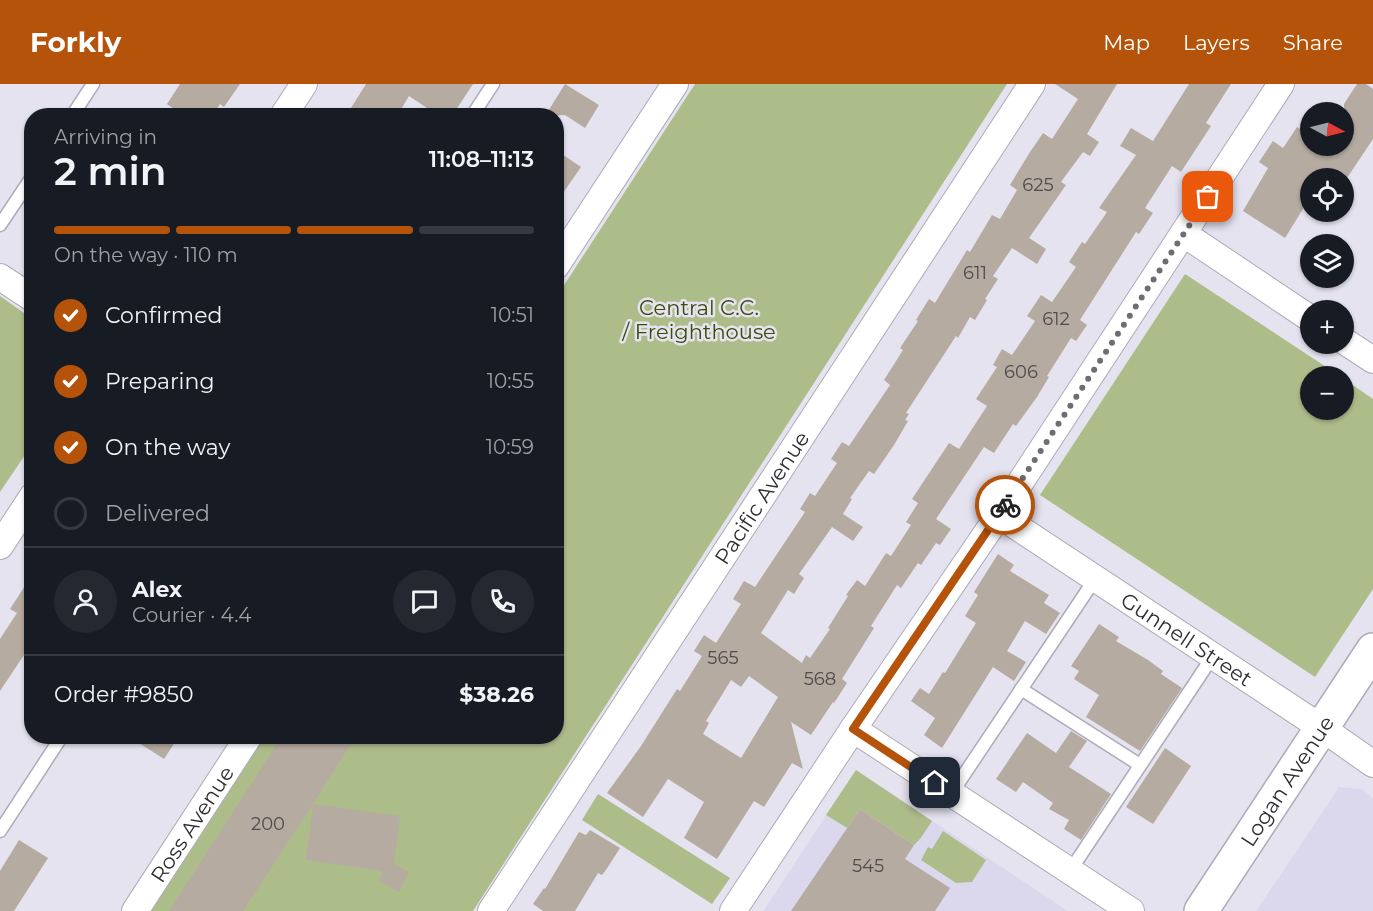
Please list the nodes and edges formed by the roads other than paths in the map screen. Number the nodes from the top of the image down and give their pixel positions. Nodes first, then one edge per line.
1 (93, 84) edge
2 (304, 84) edge
3 (493, 84) edge
4 (675, 84) edge
5 (1032, 84) edge
6 (1281, 84) edge
7 (77, 108) edge
8 (288, 108) edge
9 (477, 108) edge
10 (24, 189) edge
11 (0, 225) edge
12 (1184, 234) junction
13 (564, 254) edge
14 (0, 277) edge
15 (24, 293) edge
16 (1300, 312) edge
17 (1354, 348) edge
18 (1373, 360) edge
19 (24, 509) edge
20 (999, 514) junction
21 (0, 546) edge
22 (1095, 579) junction
23 (1373, 650) edge
24 (1213, 656) junction
25 (1021, 689) junction
26 (1322, 728) junction
27 (853, 729) junction
28 (57, 744) edge
29 (244, 744) edge
30 (1373, 764) edge
31 (1140, 765) junction
32 (951, 794) junction
33 (0, 831) edge
34 (1070, 871) junction
35 (135, 911) edge
36 (491, 911) edge
37 (733, 911) edge
38 (1131, 911) edge
39 (1201, 911) edge

1 - 7 lane
2 - 8 street
3 - 9 lane
4 - 13 street
5 - 36 street, Pacific Avenue
6 - 12 street
10 - 11 lane
12 - 16 street
12 - 20 street
14 - 15 street
17 - 18 street
19 - 21 street
20 - 22 street, Gunnell Street
20 - 27 street
22 - 24 street, Gunnell Street
22 - 25 lane
23 - 26 main road, Logan Avenue
24 - 26 street, Gunnell Street
24 - 31 lane
25 - 31 lane
25 - 32 lane
26 - 30 street, Gunnell Street
26 - 39 main road, Logan Avenue
27 - 32 street
27 - 37 street
28 - 33 lane
29 - 35 street, Ross Avenue
31 - 34 lane
32 - 34 street
34 - 38 street

